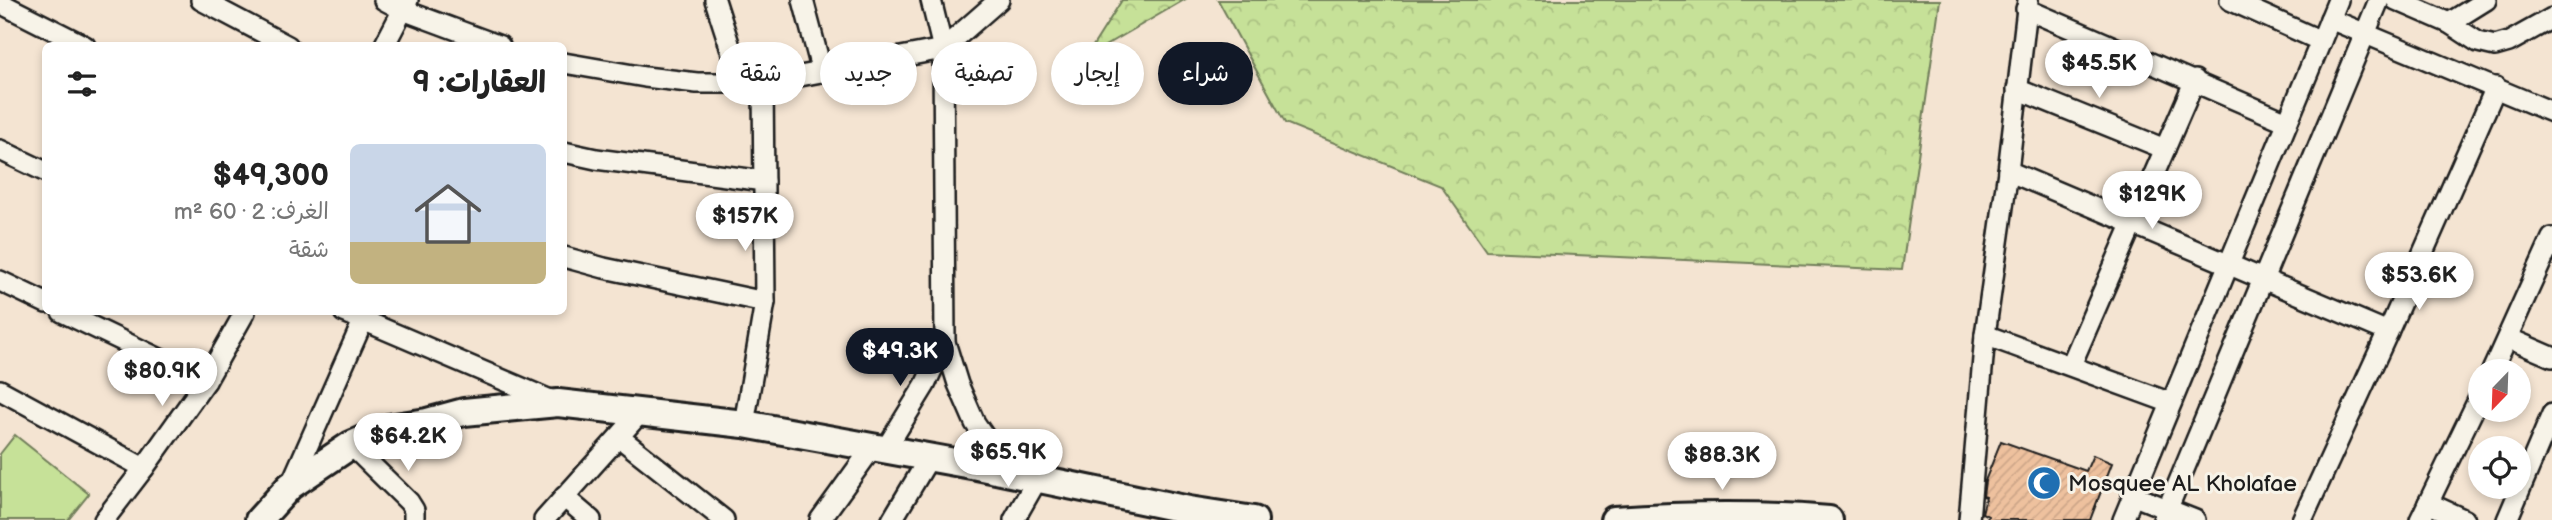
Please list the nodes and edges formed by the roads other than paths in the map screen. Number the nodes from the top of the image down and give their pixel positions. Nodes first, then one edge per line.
1 (201, 0) edge
2 (384, 0) edge
3 (715, 0) edge
4 (803, 0) edge
5 (931, 0) edge
6 (999, 0) edge
7 (2230, 0) edge
8 (2338, 0) edge
9 (2379, 0) edge
10 (2396, 0) edge
11 (2486, 0) edge
12 (0, 4) edge
13 (406, 5) edge
14 (2027, 5) edge
15 (2552, 18) edge
16 (2330, 19) junction
17 (2449, 23) junction
18 (2366, 33) junction
19 (2321, 41) junction
20 (77, 42) edge
21 (280, 42) edge
22 (386, 42) edge
23 (491, 42) edge
24 (728, 42) edge
25 (941, 42) edge
26 (951, 42) edge
27 (567, 64) edge
28 (820, 64) edge
29 (2195, 80) junction
30 (716, 82) edge
31 (2496, 86) junction
32 (2018, 89) junction
33 (763, 105) edge
34 (943, 105) edge
35 (2552, 112) edge
36 (2287, 122) junction
37 (2165, 149) junction
38 (0, 150) edge
39 (567, 153) edge
40 (42, 170) edge
41 (2008, 171) junction
42 (765, 181) junction
43 (2133, 223) junction
44 (2551, 241) edge
45 (567, 258) edge
46 (2228, 264) junction
47 (2264, 278) junction
48 (0, 281) edge
49 (42, 301) edge
50 (765, 302) junction
51 (68, 315) edge
52 (242, 315) edge
53 (350, 315) edge
54 (363, 321) junction
55 (2388, 332) junction
56 (1985, 335) junction
57 (2508, 338) junction
58 (945, 342) junction
59 (2552, 357) edge
60 (2498, 359) edge
61 (2071, 365) junction
62 (206, 381) junction
63 (0, 390) edge
64 (558, 403) junction
65 (2171, 403) junction
66 (641, 412) junction
67 (2552, 414) edge
68 (2468, 421) edge
69 (744, 424) junction
70 (619, 437) junction
71 (351, 445) junction
72 (879, 449) junction
73 (929, 458) junction
74 (144, 468) junction
75 (1010, 474) junction
76 (1038, 478) junction
77 (290, 486) junction
78 (2132, 495) junction
79 (564, 497) junction
80 (2424, 511) edge
81 (2165, 514) edge
82 (1187, 515) edge
83 (270, 516) edge
84 (1692, 517) edge
85 (104, 520) edge
86 (414, 520) edge
87 (544, 520) edge
88 (591, 520) edge
89 (724, 520) edge
90 (820, 520) edge
91 (892, 520) edge
92 (1014, 520) edge
93 (1254, 520) edge
94 (1614, 520) edge
95 (1829, 520) edge
96 (1969, 520) edge
97 (2123, 520) edge
98 (2195, 520) edge
99 (2302, 520) edge
100 (2465, 520) edge
101 (2507, 520) edge

1 - 21 street
2 - 13 street
3 - 24 street
4 - 28 street
5 - 25 street
6 - 26 street
7 - 19 street
8 - 16 street
9 - 18 street
10 - 17 street
11 - 17 street
12 - 20 street
13 - 22 street
13 - 23 street
14 - 29 street
14 - 32 street
15 - 17 street
16 - 18 street
16 - 19 street
18 - 31 street
18 - 47 street
19 - 36 street
27 - 30 street
29 - 36 street
29 - 37 street
31 - 35 street
31 - 55 street
32 - 37 street
32 - 41 street
33 - 42 street
34 - 58 street
36 - 46 street
37 - 43 street
38 - 40 street
39 - 42 street
41 - 43 street
41 - 56 street
42 - 50 street
43 - 46 street
43 - 61 street
44 - 57 street
45 - 50 street
46 - 47 street
46 - 65 street
47 - 55 street
47 - 81 street
48 - 49 street
50 - 69 street
51 - 62 street
52 - 62 street
53 - 54 street
54 - 64 street
54 - 77 street
55 - 99 street
56 - 61 street
56 - 96 street
57 - 59 street
57 - 60 street
58 - 72 street
58 - 75 street
61 - 65 street
62 - 74 street
63 - 74 street
64 - 66 main road
64 - 71 main road
65 - 78 street
66 - 69 main road
66 - 70 street
67 - 101 street
68 - 80 street
69 - 72 main road
70 - 79 street
70 - 89 street
71 - 77 main road
71 - 86 street
72 - 73 main road
72 - 90 street
73 - 75 main road
73 - 91 street
74 - 85 street
75 - 76 main road
76 - 82 main road
76 - 92 street
77 - 83 main road
78 - 81 street
78 - 97 street
79 - 87 street
79 - 88 street
80 - 100 street
81 - 98 street
82 - 93 main road
84 - 94 main road
84 - 95 main road

